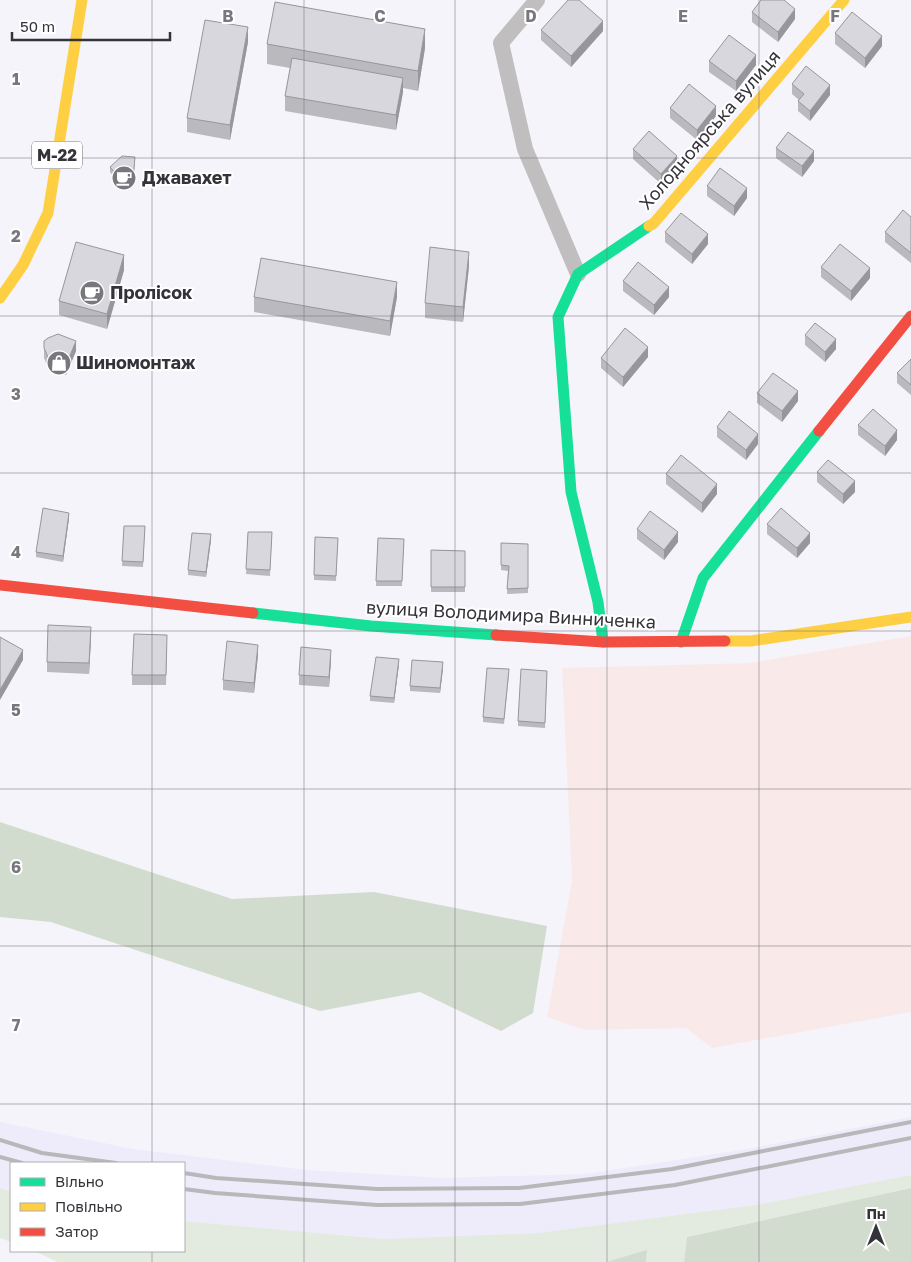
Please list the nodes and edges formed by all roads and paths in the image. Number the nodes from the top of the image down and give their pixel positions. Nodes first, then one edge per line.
1 (82, 0) edge
2 (537, 0) edge
3 (844, 0) edge
4 (578, 274) junction
5 (0, 298) edge
6 (911, 316) edge
7 (0, 584) edge
8 (911, 617) edge
9 (603, 642) junction
10 (681, 642) junction

1 - 5 main road, М-22
2 - 4 street
3 - 4 main road, Холодноярська вулиця
4 - 9 main road
6 - 10 main road
7 - 9 main road, вулиця Володимира Винниченка
8 - 10 main road, вулиця Володимира Винниченка
9 - 10 main road, вулиця Володимира Винниченка

